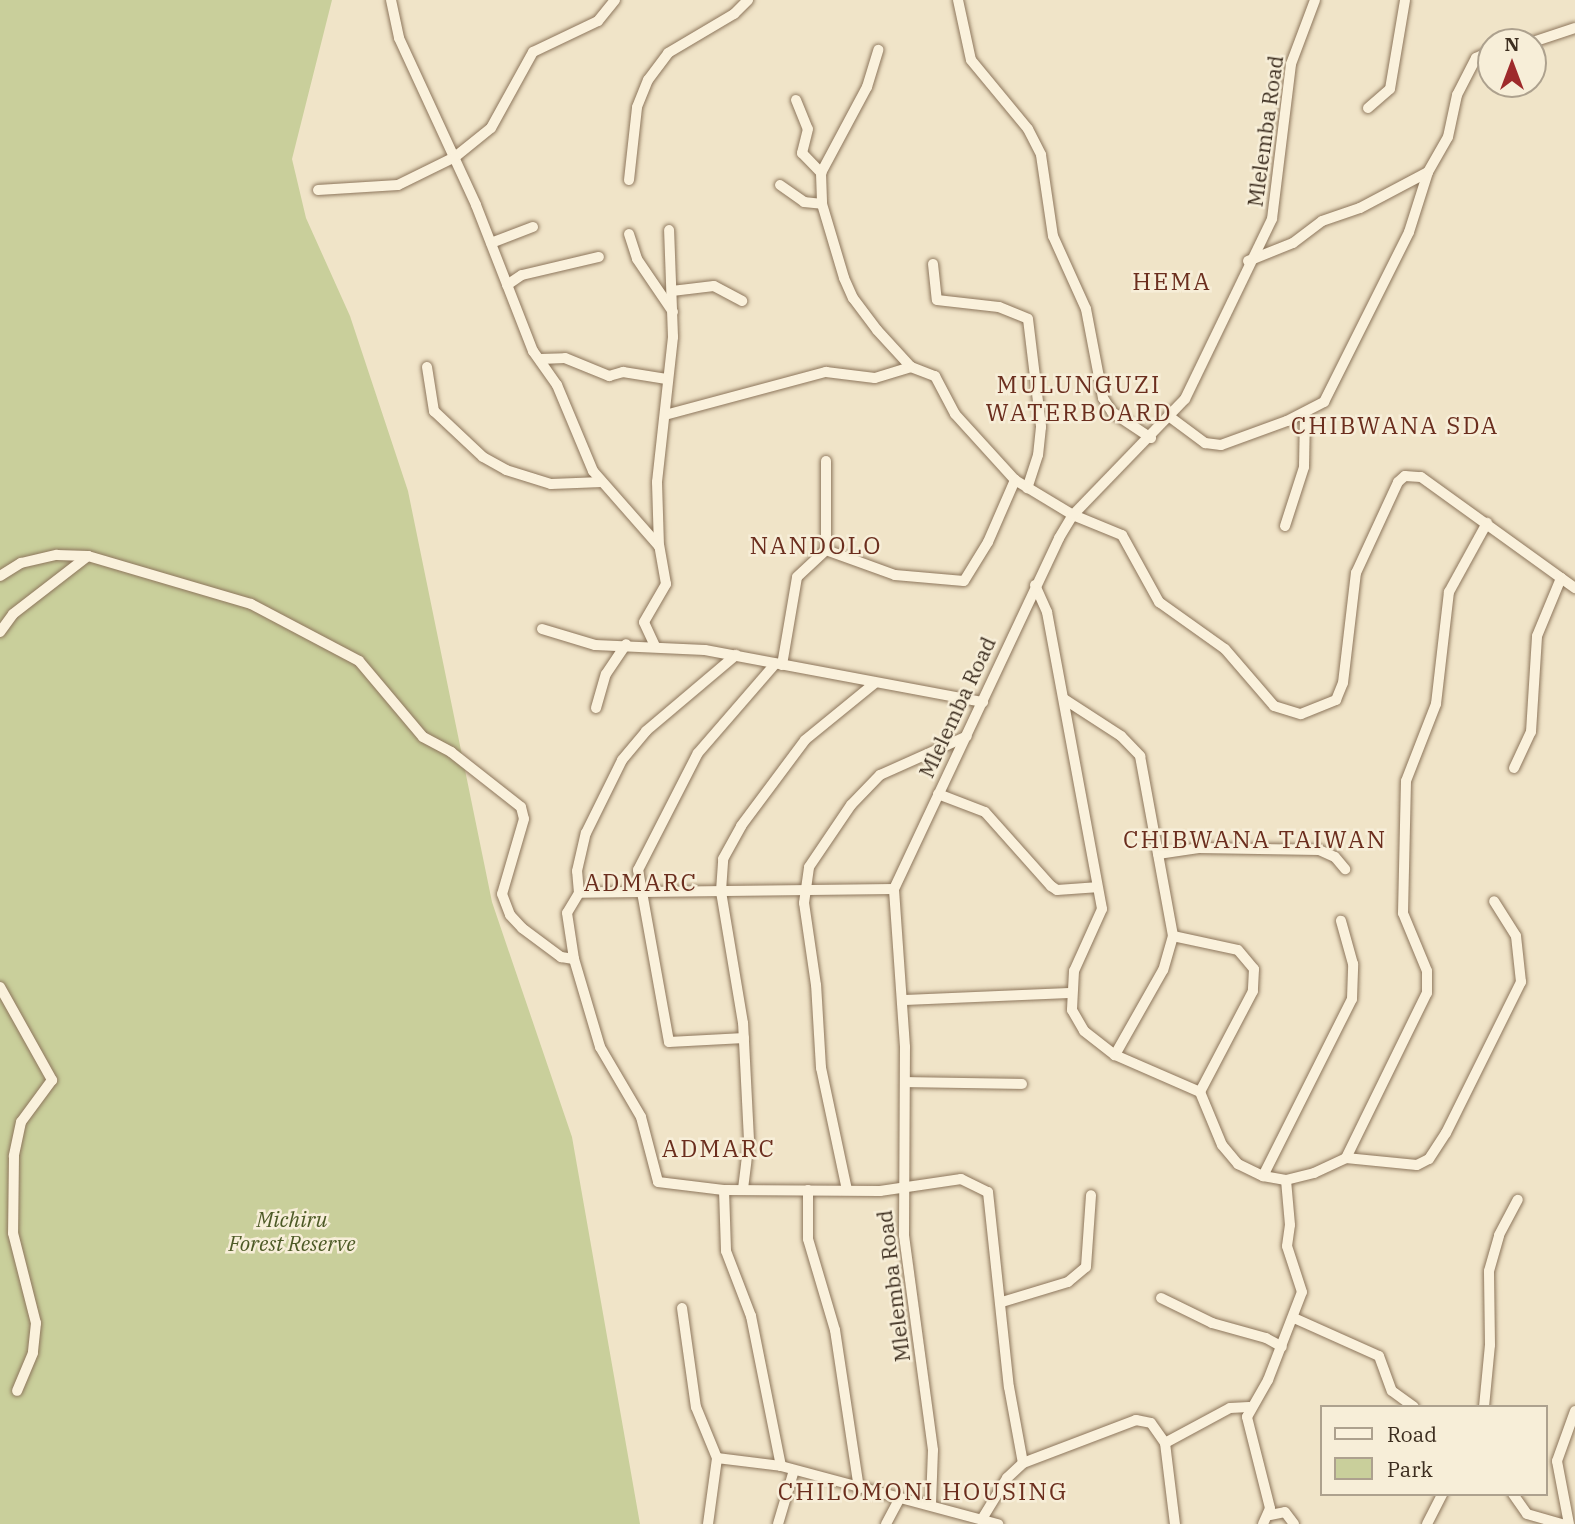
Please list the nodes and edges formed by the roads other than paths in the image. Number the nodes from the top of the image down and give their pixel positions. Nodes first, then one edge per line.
1 (391, 0) edge
2 (615, 0) edge
3 (748, 0) edge
4 (958, 0) edge
5 (1315, 0) edge
6 (1405, 0) edge
7 (1575, 28) edge
8 (1547, 37) edge
9 (878, 50) dead end
10 (1477, 58) edge
11 (796, 100) dead end
12 (1368, 108) dead end
13 (455, 157) junction
14 (1427, 172) junction
15 (821, 173) junction
16 (628, 180) dead end
17 (780, 186) dead end
18 (318, 190) dead end
19 (822, 204) junction
20 (533, 228) dead end
21 (669, 230) dead end
22 (629, 234) dead end
23 (491, 243) junction
24 (599, 257) dead end
25 (1248, 261) junction
26 (933, 264) dead end
27 (507, 285) junction
28 (672, 291) junction
29 (742, 301) dead end
30 (674, 312) junction
31 (540, 359) junction
32 (427, 367) dead end
33 (911, 367) junction
34 (666, 379) junction
35 (1305, 413) junction
36 (665, 415) junction
37 (1170, 417) junction
38 (1151, 438) junction
39 (826, 461) dead end
40 (1015, 481) junction
41 (602, 482) junction
42 (1027, 488) junction
43 (1073, 515) junction
44 (1487, 523) junction
45 (1285, 526) dead end
46 (659, 546) junction
47 (826, 550) junction
48 (88, 556) junction
49 (0, 576) edge
50 (1561, 578) junction
51 (1035, 584) junction
52 (1575, 588) edge
53 (542, 629) dead end
54 (0, 632) edge
55 (626, 644) junction
56 (655, 646) junction
57 (736, 655) junction
58 (778, 664) junction
59 (875, 683) junction
60 (1065, 699) junction
61 (983, 702) junction
62 (596, 708) dead end
63 (967, 736) junction
64 (1514, 768) dead end
65 (938, 794) junction
66 (1158, 854) junction
67 (1345, 869) dead end
68 (1096, 887) junction
69 (804, 889) junction
70 (894, 889) junction
71 (721, 891) junction
72 (579, 893) junction
73 (643, 894) junction
74 (1494, 901) dead end
75 (1341, 921) dead end
76 (1173, 936) junction
77 (574, 959) junction
78 (0, 987) edge
79 (1070, 993) junction
80 (904, 1000) junction
81 (744, 1038) junction
82 (1115, 1055) junction
83 (906, 1082) junction
84 (1022, 1084) dead end
85 (1200, 1091) junction
86 (1346, 1158) junction
87 (1263, 1176) junction
88 (1286, 1180) junction
89 (743, 1189) junction
90 (724, 1190) junction
91 (808, 1190) junction
92 (847, 1190) junction
93 (902, 1191) junction
94 (1091, 1195) dead end
95 (1518, 1200) dead end
96 (1161, 1298) dead end
97 (1002, 1302) junction
98 (682, 1308) dead end
99 (1294, 1318) junction
100 (1282, 1347) junction
101 (17, 1391) dead end
102 (1411, 1405) edge
103 (1484, 1405) edge
104 (1249, 1407) junction
105 (1575, 1411) edge
106 (1165, 1443) junction
107 (717, 1458) junction
108 (1023, 1463) junction
109 (781, 1466) junction
110 (794, 1469) junction
111 (859, 1488) junction
112 (1441, 1496) edge
113 (1514, 1496) edge
114 (900, 1498) junction
115 (932, 1504) junction
116 (1270, 1515) junction
117 (985, 1521) edge
118 (708, 1524) edge
119 (778, 1524) edge
120 (886, 1524) edge
121 (998, 1524) edge
122 (1175, 1524) edge
123 (1263, 1524) edge
124 (1294, 1524) edge
125 (1427, 1524) edge
126 (1563, 1524) edge
127 (1569, 1524) edge

1 - 13 street
2 - 13 street
3 - 16 street
4 - 38 street
5 - 25 street, Mlelemba Road
6 - 12 street
7 - 8 street
9 - 15 street
10 - 14 street
11 - 15 street
13 - 18 street
13 - 23 street
14 - 25 street
14 - 35 street
15 - 19 street
17 - 19 street
19 - 33 street
20 - 23 street
21 - 28 street
22 - 30 street
23 - 27 street
24 - 27 street
25 - 37 street, Mlelemba Road
26 - 42 street
27 - 31 street
28 - 29 street
28 - 30 street
30 - 34 street
31 - 34 street
31 - 41 street
32 - 41 street
33 - 36 street
33 - 40 street
34 - 36 street
35 - 37 street
35 - 45 street
36 - 46 street
37 - 38 street, Mlelemba Road
38 - 43 street, Mlelemba Road
39 - 47 street
40 - 42 street
40 - 47 street
41 - 46 street
42 - 43 street
43 - 44 street
43 - 51 street, Mlelemba Road
44 - 50 street
44 - 86 street
46 - 56 street
47 - 58 street
48 - 49 street
48 - 54 street
48 - 77 street
50 - 52 street
50 - 64 street
51 - 60 street
51 - 61 street, Mlelemba Road
53 - 55 street
55 - 56 street
55 - 62 street
56 - 57 street
57 - 58 street
57 - 72 street
58 - 59 street
58 - 73 street
59 - 61 street
59 - 71 street
60 - 66 street
60 - 68 street
61 - 63 street, Mlelemba Road
63 - 65 street, Mlelemba Road
63 - 69 street
65 - 68 street
65 - 70 street, Mlelemba Road
66 - 67 street
66 - 76 street
68 - 79 street
69 - 70 street
69 - 71 street
69 - 92 street
70 - 80 street, Mlelemba Road
71 - 73 street
71 - 81 street
72 - 73 street
72 - 77 street
73 - 81 street
74 - 86 street
75 - 87 street
76 - 82 street
76 - 85 street
77 - 90 street
78 - 101 street
79 - 80 street
79 - 82 street
80 - 83 street, Mlelemba Road
81 - 89 street
82 - 85 street
83 - 84 street
83 - 93 street, Mlelemba Road
85 - 87 street
86 - 88 street
87 - 88 street
88 - 99 street
89 - 90 street
89 - 91 street
90 - 109 street
91 - 92 street
91 - 111 street
92 - 93 street
93 - 97 street
93 - 115 street, Mlelemba Road
94 - 97 street
95 - 103 street
96 - 100 street
97 - 108 street
98 - 107 street
99 - 100 street
99 - 102 street
100 - 104 street
104 - 106 street
104 - 116 street
105 - 127 street
106 - 108 street
106 - 122 street
107 - 109 street
107 - 118 street
108 - 117 street
109 - 110 street
110 - 111 street
110 - 119 street
111 - 114 street
112 - 125 street
113 - 126 street
114 - 115 street
114 - 120 street
115 - 117 street
116 - 123 street
116 - 124 street
117 - 121 street

